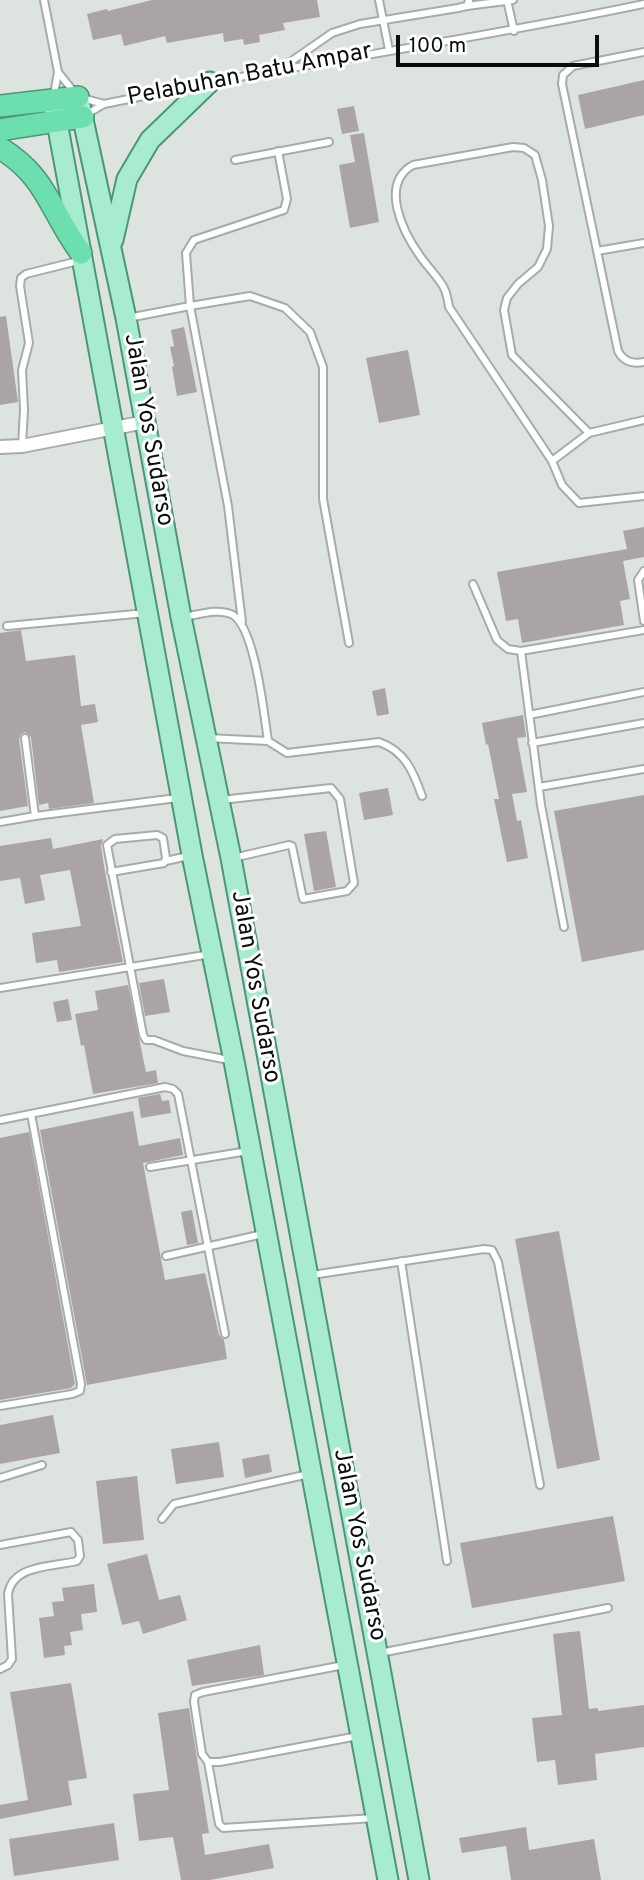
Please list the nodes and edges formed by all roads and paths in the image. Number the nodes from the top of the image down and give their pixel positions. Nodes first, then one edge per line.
1 (44, 0) edge
2 (379, 0) edge
3 (509, 0) edge
4 (468, 3) edge
5 (644, 4) edge
6 (383, 19) junction
7 (514, 31) junction
8 (389, 50) junction
9 (644, 52) edge
10 (278, 70) junction
11 (58, 72) junction
12 (210, 82) junction
13 (53, 100) junction
14 (104, 104) junction
15 (0, 106) edge
16 (80, 107) junction
17 (57, 122) junction
18 (0, 130) edge
19 (329, 142) dead end
20 (0, 148) edge
21 (278, 151) junction
22 (235, 160) dead end
23 (644, 243) edge
24 (111, 247) junction
25 (597, 251) junction
26 (81, 257) junction
27 (190, 306) junction
28 (126, 318) junction
29 (644, 362) edge
30 (644, 420) edge
31 (145, 422) junction
32 (112, 427) junction
33 (589, 433) junction
34 (22, 446) junction
35 (0, 447) edge
36 (552, 461) junction
37 (644, 496) edge
38 (644, 571) edge
39 (473, 584) dead end
40 (148, 613) junction
41 (181, 617) junction
42 (644, 621) edge
43 (242, 622) junction
44 (7, 626) dead end
45 (644, 630) edge
46 (349, 643) dead end
47 (521, 651) junction
48 (644, 692) edge
49 (529, 715) junction
50 (644, 723) edge
51 (24, 738) dead end
52 (206, 738) junction
53 (268, 741) junction
54 (532, 743) junction
55 (644, 769) edge
56 (539, 787) junction
57 (422, 796) dead end
58 (183, 797) junction
59 (218, 800) junction
60 (35, 816) junction
61 (0, 822) edge
62 (192, 855) junction
63 (231, 858) junction
64 (166, 861) junction
65 (111, 872) junction
66 (564, 927) dead end
67 (212, 954) junction
68 (131, 967) junction
69 (0, 988) edge
70 (234, 1061) junction
71 (31, 1114) junction
72 (0, 1119) edge
73 (249, 1151) junction
74 (191, 1160) junction
75 (150, 1167) dead end
76 (265, 1234) junction
77 (207, 1247) junction
78 (166, 1256) dead end
79 (401, 1261) junction
80 (307, 1276) junction
81 (225, 1334) dead end
82 (0, 1406) edge
83 (42, 1465) dead end
84 (311, 1474) junction
85 (0, 1478) edge
86 (540, 1485) dead end
87 (162, 1519) dead end
88 (0, 1545) edge
89 (447, 1561) dead end
90 (608, 1608) dead end
91 (379, 1653) junction
92 (348, 1665) junction
93 (0, 1669) edge
94 (360, 1735) junction
95 (208, 1762) junction
96 (376, 1818) junction
97 (388, 1880) edge
98 (419, 1880) edge

1 - 11 lane
2 - 6 lane
3 - 4 lane
3 - 7 lane
4 - 6 lane
5 - 7 lane, Pelabuhan Batu Ampar
6 - 8 lane
6 - 10 lane
7 - 8 lane, Pelabuhan Batu Ampar
8 - 10 lane, Pelabuhan Batu Ampar
9 - 25 lane
10 - 12 lane, Pelabuhan Batu Ampar
11 - 13 lane
11 - 16 lane
12 - 14 lane, Pelabuhan Batu Ampar
12 - 24 main road
13 - 15 highway
13 - 16 highway
13 - 17 main road, Jalan Yos Sudarso
14 - 16 lane, Pelabuhan Batu Ampar
14 - 16 lane, Pelabuhan Batu Ampar
16 - 17 highway
16 - 24 main road, Jalan Yos Sudarso
17 - 18 highway
17 - 26 main road, Jalan Yos Sudarso
19 - 21 lane
20 - 26 highway
21 - 22 lane
21 - 27 lane
23 - 25 lane
24 - 28 main road, Jalan Yos Sudarso
25 - 29 lane
26 - 32 main road, Jalan Yos Sudarso
26 - 34 lane
27 - 28 lane
27 - 43 lane
27 - 46 lane
28 - 31 main road, Jalan Yos Sudarso
30 - 33 lane
31 - 32 street
31 - 41 main road, Jalan Yos Sudarso
32 - 34 street
32 - 40 main road, Jalan Yos Sudarso
33 - 36 lane
33 - 36 lane
34 - 35 street
36 - 37 lane
38 - 42 lane
39 - 47 lane
40 - 44 lane
40 - 58 main road, Jalan Yos Sudarso
41 - 43 lane
41 - 52 main road, Jalan Yos Sudarso
43 - 53 lane
45 - 47 lane
47 - 49 lane
48 - 49 lane
49 - 54 lane
50 - 54 lane
51 - 60 lane
52 - 53 lane
52 - 59 main road, Jalan Yos Sudarso
53 - 57 lane
54 - 56 lane
55 - 56 lane
56 - 66 lane
58 - 60 lane
58 - 62 main road, Jalan Yos Sudarso
59 - 63 main road, Jalan Yos Sudarso
59 - 63 lane
60 - 61 lane
62 - 64 lane
62 - 67 main road, Jalan Yos Sudarso
63 - 80 main road, Jalan Yos Sudarso
64 - 65 lane
64 - 65 lane
65 - 68 lane
67 - 68 lane
67 - 70 main road, Jalan Yos Sudarso
68 - 69 lane
68 - 70 lane
70 - 73 main road, Jalan Yos Sudarso
71 - 72 lane
71 - 74 lane
71 - 82 lane
73 - 74 lane
73 - 76 main road, Jalan Yos Sudarso
74 - 75 lane
74 - 77 lane
76 - 77 lane
76 - 84 main road, Jalan Yos Sudarso
77 - 78 lane
77 - 81 lane
79 - 80 lane
79 - 86 lane
79 - 89 lane
80 - 91 main road, Jalan Yos Sudarso
83 - 85 lane
84 - 87 lane
84 - 92 main road, Jalan Yos Sudarso
88 - 93 lane
90 - 91 lane
91 - 98 main road, Jalan Yos Sudarso
92 - 94 main road, Jalan Yos Sudarso
92 - 95 lane
94 - 95 lane
94 - 96 main road, Jalan Yos Sudarso
95 - 96 lane
96 - 97 main road, Jalan Yos Sudarso

